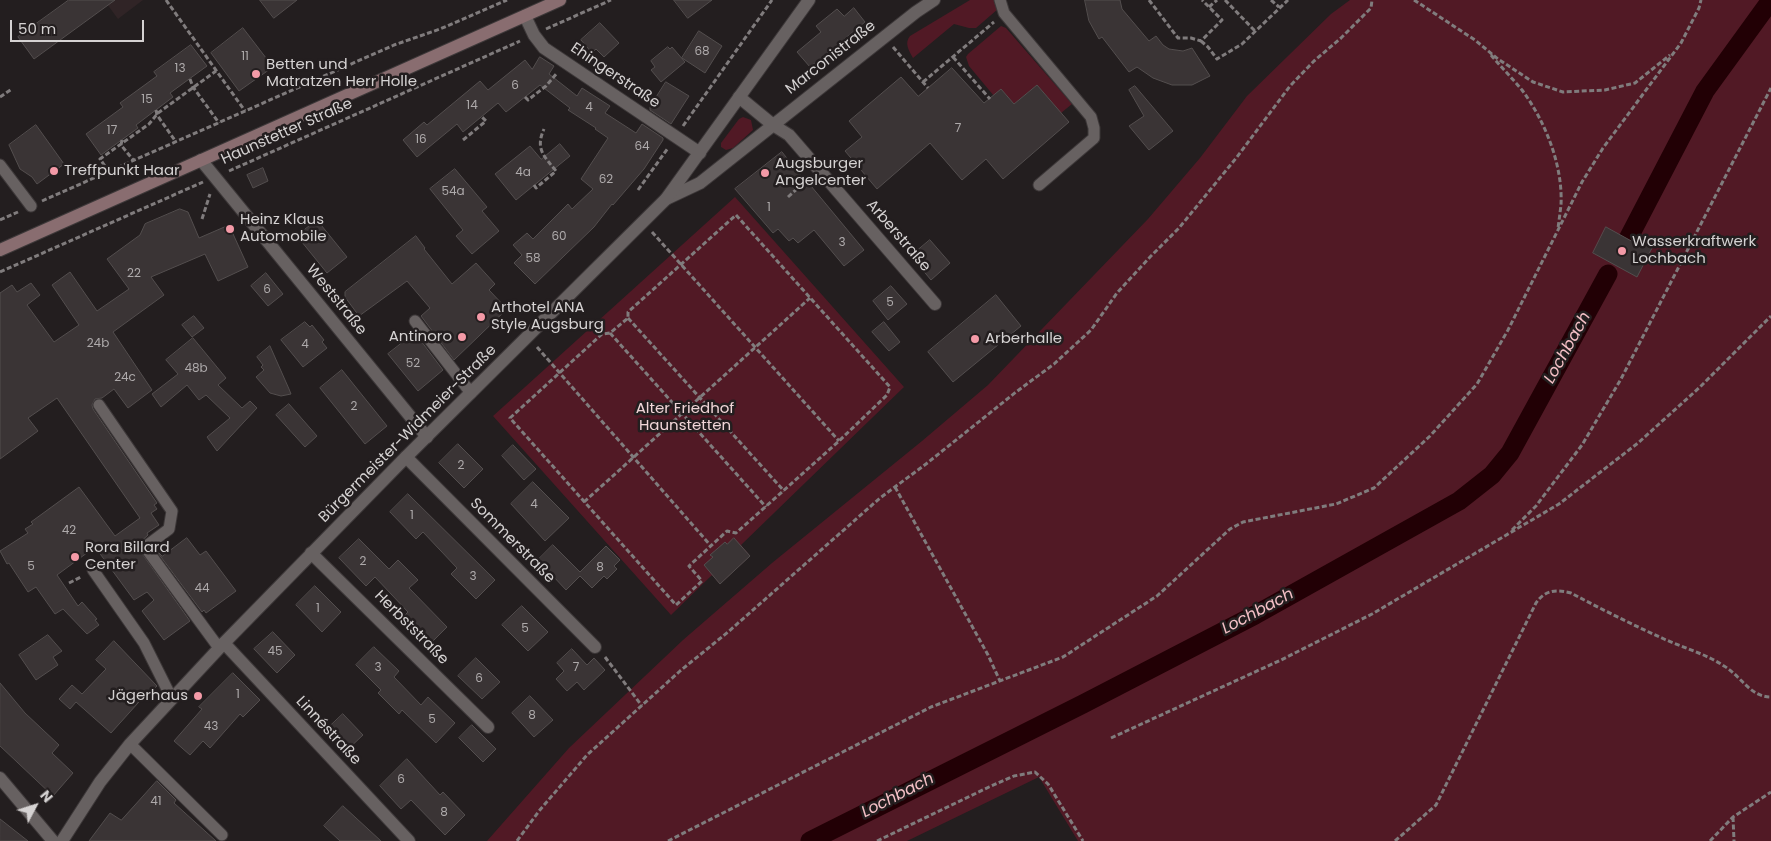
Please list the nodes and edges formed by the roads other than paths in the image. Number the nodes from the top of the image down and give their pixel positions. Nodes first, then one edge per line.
1 (560, 0) edge
2 (809, 0) edge
3 (934, 0) edge
4 (1000, 0) edge
5 (525, 16) junction
6 (739, 98) junction
7 (773, 125) junction
8 (700, 153) junction
9 (201, 160) junction
10 (0, 165) edge
11 (1039, 185) dead end
12 (666, 199) junction
13 (31, 206) road end
14 (0, 250) edge
15 (935, 304) dead end
16 (415, 321) dead end
17 (471, 393) junction
18 (99, 405) dead end
19 (427, 437) junction
20 (406, 457) junction
21 (311, 553) junction
22 (93, 570) dead end
23 (221, 646) junction
24 (596, 647) road end
25 (172, 699) junction
26 (488, 727) dead end
27 (130, 744) junction
28 (0, 778) edge
29 (222, 836) dead end
30 (53, 841) edge
31 (62, 841) edge
32 (409, 841) edge

1 - 5 main road
2 - 6 street, Bürgermeister-Widmeier-Straße
3 - 7 street, Marconistraße
4 - 11 lane
5 - 8 street, Ehingerstraße
5 - 9 main road
6 - 7 street
6 - 8 street, Bürgermeister-Widmeier-Straße
7 - 12 street, Marconistraße
7 - 15 street, Arberstraße
8 - 12 street, Bürgermeister-Widmeier-Straße
9 - 14 main road
9 - 19 street, Weststraße
10 - 13 lane
12 - 17 street, Bürgermeister-Widmeier-Straße
16 - 17 lane
17 - 19 street, Bürgermeister-Widmeier-Straße
18 - 23 lane
19 - 20 street, Bürgermeister-Widmeier-Straße
20 - 21 street, Bürgermeister-Widmeier-Straße
20 - 24 street, Sommerstraße
21 - 23 street, Bürgermeister-Widmeier-Straße
21 - 26 street, Herbststraße
22 - 25 lane
23 - 25 street, Bürgermeister-Widmeier-Straße
23 - 32 street, Linnéstraße
25 - 27 street, Bürgermeister-Widmeier-Straße
27 - 29 lane
27 - 31 street, Bürgermeister-Widmeier-Straße
28 - 30 street

